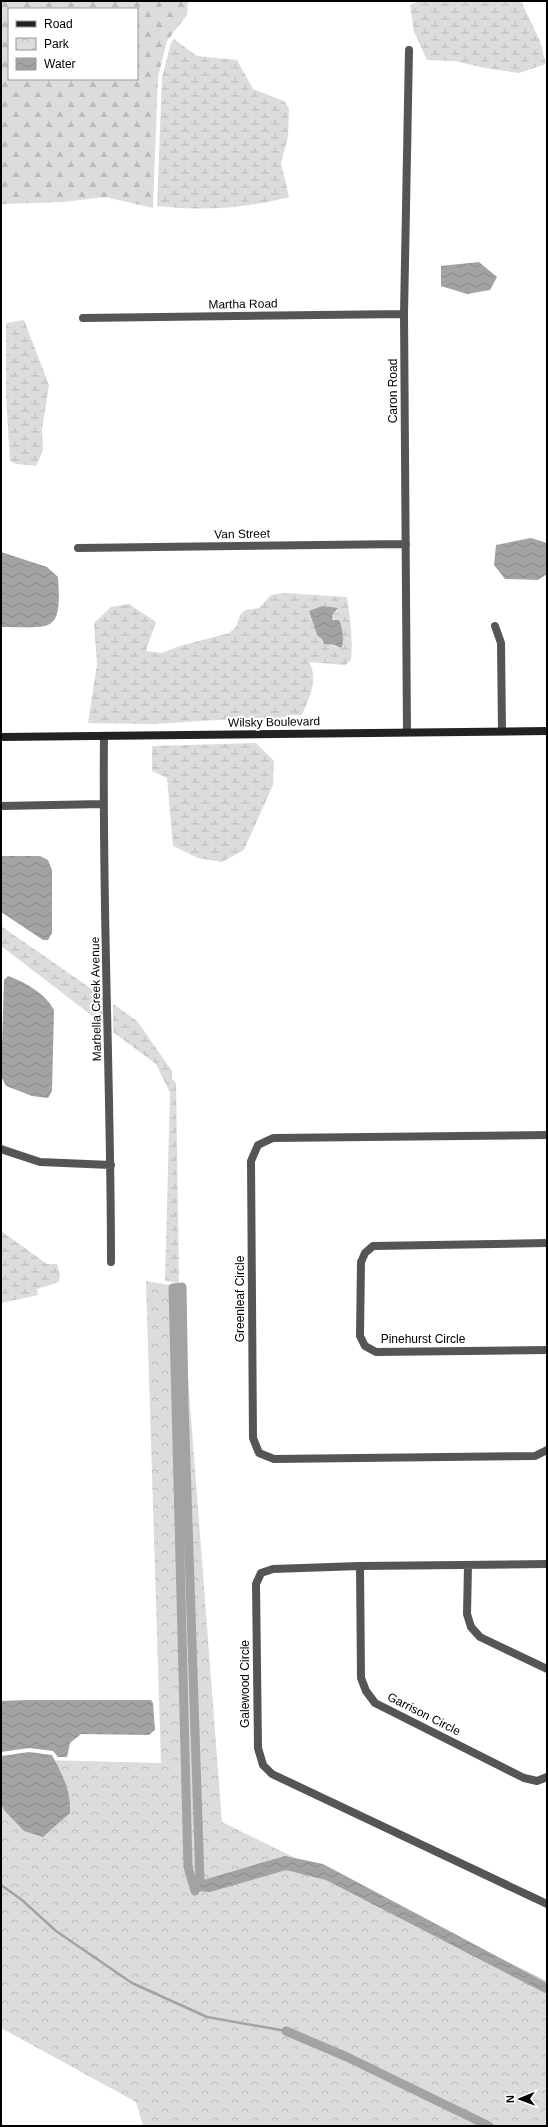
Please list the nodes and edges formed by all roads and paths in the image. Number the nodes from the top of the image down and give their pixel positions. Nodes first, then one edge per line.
1 (408, 50) dead end
2 (404, 314) junction
3 (83, 318) dead end
4 (406, 544) junction
5 (78, 548) dead end
6 (495, 626) dead end
7 (502, 731) junction
8 (547, 731) edge
9 (407, 732) junction
10 (104, 736) junction
11 (1, 737) edge
12 (104, 804) junction
13 (1, 806) edge
14 (547, 1134) edge
15 (1, 1149) edge
16 (111, 1165) junction
17 (547, 1243) edge
18 (111, 1262) dead end
19 (547, 1350) edge
20 (547, 1450) edge
21 (547, 1564) edge
22 (468, 1565) junction
23 (360, 1566) junction
24 (547, 1669) edge
25 (547, 1777) edge
26 (547, 1904) edge

1 - 2 street, Caron Road
2 - 3 street, Martha Road
2 - 4 street, Caron Road
4 - 5 street, Van Street
4 - 9 street, Caron Road
6 - 7 street
7 - 8 main road, Wilsky Boulevard
7 - 9 main road, Wilsky Boulevard
9 - 10 main road, Wilsky Boulevard
10 - 11 main road, Wilsky Boulevard
10 - 12 street, Marbella Creek Avenue
12 - 13 street
12 - 16 street, Marbella Creek Avenue
14 - 20 street, Greenleaf Circle
15 - 16 street
16 - 18 street, Marbella Creek Avenue
17 - 19 street, Pinehurst Circle
21 - 22 street, Galewood Circle
22 - 23 street, Galewood Circle
22 - 24 street
23 - 25 street, Garrison Circle
23 - 26 street, Galewood Circle

